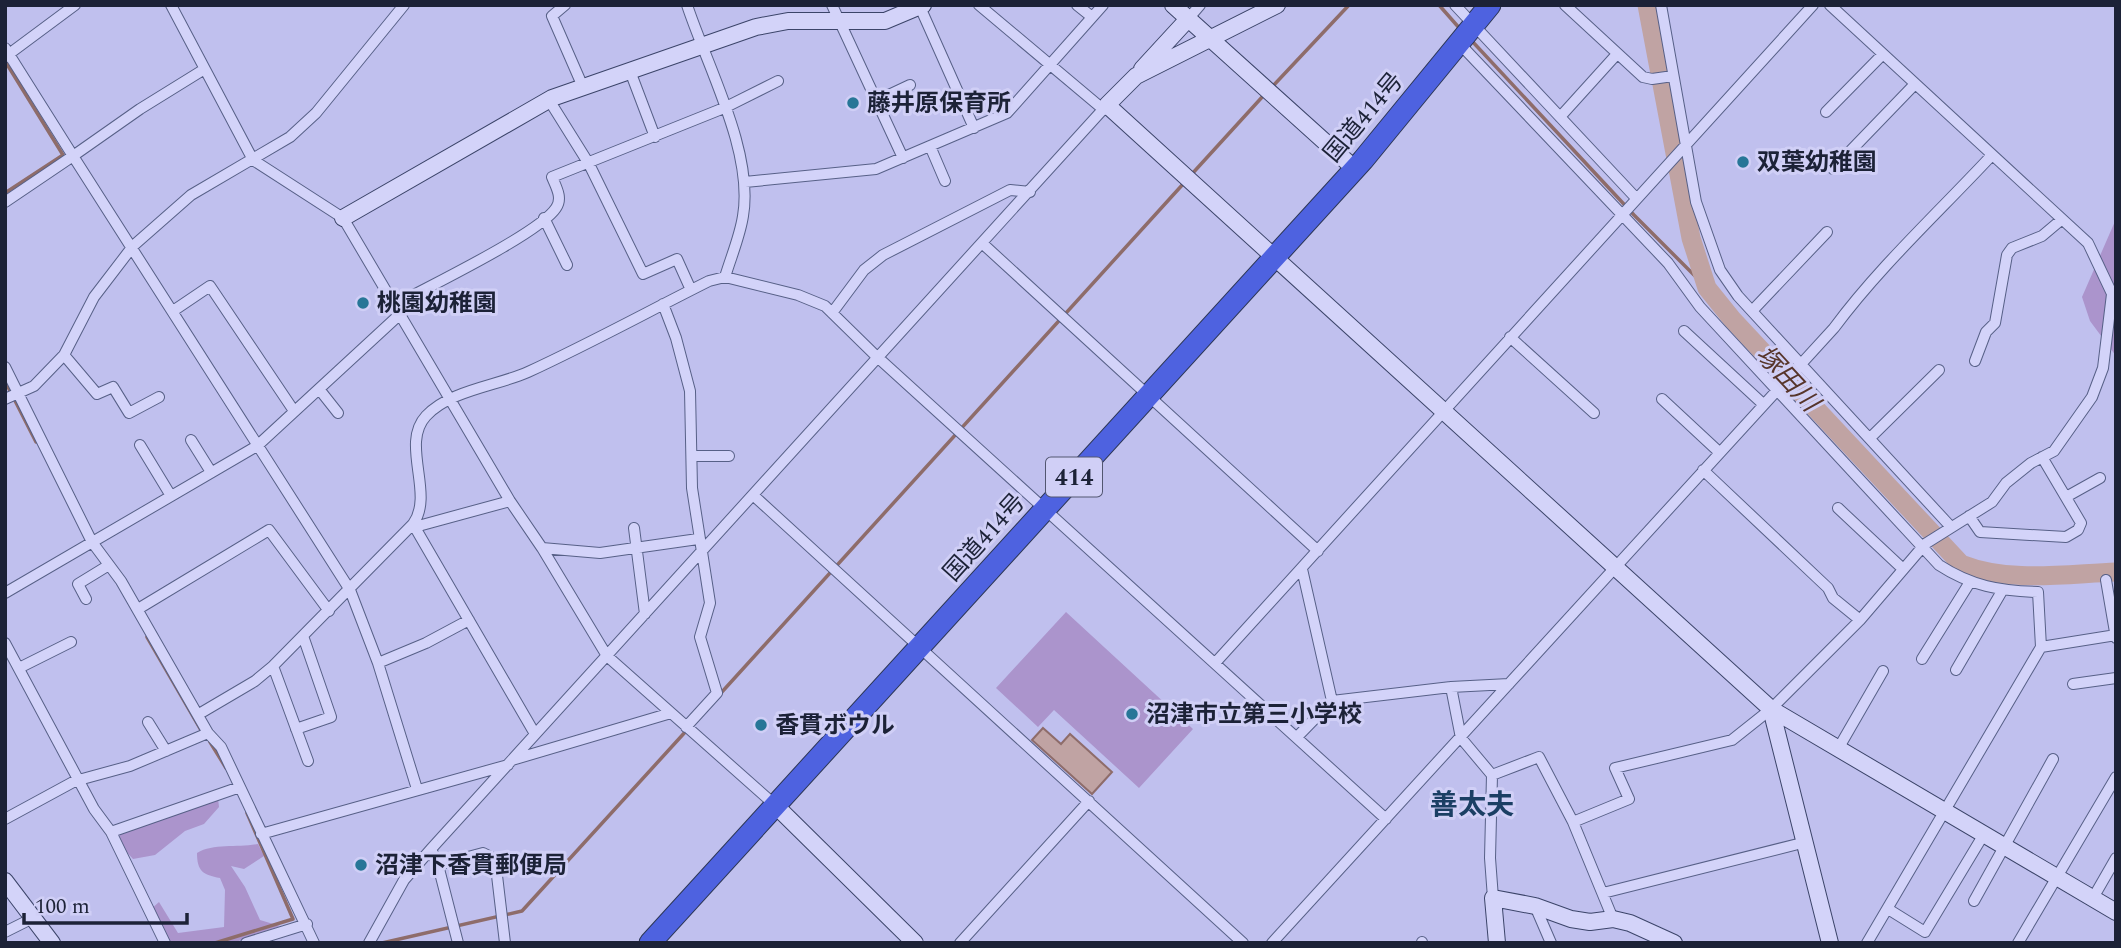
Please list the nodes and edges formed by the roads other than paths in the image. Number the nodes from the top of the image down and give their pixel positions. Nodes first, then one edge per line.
1 (75, 5) edge
2 (171, 5) edge
3 (404, 5) edge
4 (565, 5) edge
5 (687, 5) edge
6 (832, 5) edge
7 (979, 5) edge
8 (1077, 5) edge
9 (1103, 5) edge
10 (1173, 5) edge
11 (1200, 5) edge
12 (1277, 5) edge
13 (1455, 5) edge
14 (1490, 5) edge
15 (1565, 5) edge
16 (1661, 5) edge
17 (1813, 5) edge
18 (1830, 5) edge
19 (922, 6) edge
20 (1092, 18) junction
21 (1188, 19) junction
22 (839, 23) junction
23 (1473, 24) junction
24 (1210, 38) junction
25 (1458, 42) junction
26 (701, 47) junction
27 (7, 53) edge
28 (1616, 54) junction
29 (1883, 54) junction
30 (1051, 64) junction
31 (203, 71) junction
32 (630, 71) junction
33 (1136, 76) junction
34 (1671, 76) junction
35 (778, 80) dead end
36 (1915, 84) junction
37 (911, 85) dead end
38 (583, 88) junction
39 (549, 100) junction
40 (876, 101) junction
41 (724, 108) junction
42 (1106, 108) junction
43 (1826, 112) dead end
44 (1560, 117) junction
45 (974, 128) junction
46 (655, 137) junction
47 (930, 146) junction
48 (1684, 147) junction
49 (1992, 155) junction
50 (73, 156) junction
51 (903, 158) junction
52 (253, 160) junction
53 (589, 164) junction
54 (1355, 169) junction
55 (1833, 169) dead end
56 (946, 181) dead end
57 (745, 182) junction
58 (1030, 192) junction
59 (1636, 198) junction
60 (5, 202) edge
61 (1622, 215) junction
62 (342, 218) junction
63 (544, 218) junction
64 (2061, 220) junction
65 (1827, 232) dead end
66 (983, 244) junction
67 (132, 246) junction
68 (1274, 257) junction
69 (567, 265) dead end
70 (725, 277) junction
71 (691, 290) junction
72 (2114, 298) edge
73 (663, 304) junction
74 (173, 311) junction
75 (396, 311) junction
76 (1752, 311) junction
77 (832, 313) junction
78 (1684, 331) dead end
79 (1510, 337) junction
80 (64, 355) junction
81 (878, 358) junction
82 (1975, 361) dead end
83 (1799, 364) junction
84 (5, 367) edge
85 (1939, 370) dead end
86 (1777, 388) junction
87 (319, 389) junction
88 (12, 397) edge
89 (159, 397) dead end
90 (1147, 397) junction
91 (1662, 398) dead end
92 (450, 400) junction
93 (1763, 404) junction
94 (294, 411) junction
95 (1443, 411) junction
96 (338, 413) dead end
97 (1594, 413) dead end
98 (1870, 438) junction
99 (191, 440) dead end
100 (140, 445) dead end
101 (257, 446) junction
102 (1719, 452) junction
103 (693, 456) junction
104 (729, 456) dead end
105 (2042, 457) junction
106 (1703, 470) junction
107 (211, 472) junction
108 (2100, 478) dead end
109 (753, 495) junction
110 (171, 496) junction
111 (2066, 497) junction
112 (510, 501) junction
113 (1838, 508) dead end
114 (1045, 510) junction
115 (1969, 516) junction
116 (413, 524) junction
117 (634, 528) dead end
118 (1949, 528) junction
119 (698, 539) junction
120 (88, 544) junction
121 (1924, 545) junction
122 (542, 548) junction
123 (637, 548) junction
124 (1318, 551) junction
125 (700, 552) junction
126 (1615, 567) junction
127 (104, 568) junction
128 (1302, 569) junction
129 (1903, 569) junction
130 (2106, 580) dead end
131 (1970, 582) junction
132 (350, 590) junction
133 (2002, 591) junction
134 (5, 593) edge
135 (86, 599) dead end
136 (138, 609) junction
137 (329, 611) junction
138 (645, 614) junction
139 (468, 620) junction
140 (1860, 620) junction
141 (303, 636) junction
142 (2116, 636) edge
143 (71, 642) dead end
144 (5, 643) edge
145 (919, 648) junction
146 (2041, 648) junction
147 (607, 656) junction
148 (1922, 659) dead end
149 (1216, 662) junction
150 (378, 663) junction
151 (18, 666) junction
152 (273, 666) junction
153 (5, 670) edge
154 (1956, 670) dead end
155 (1884, 671) dead end
156 (2116, 678) edge
157 (1509, 684) junction
158 (2073, 684) dead end
159 (1451, 687) junction
160 (1332, 701) junction
161 (1771, 709) junction
162 (671, 713) junction
163 (199, 714) junction
164 (148, 722) dead end
165 (686, 727) junction
166 (296, 729) junction
167 (205, 734) junction
168 (535, 734) junction
169 (1297, 737) junction
170 (1461, 738) junction
171 (1838, 749) junction
172 (166, 751) junction
173 (2053, 759) dead end
174 (308, 761) dead end
175 (510, 762) junction
176 (1492, 775) junction
177 (2116, 777) edge
178 (80, 782) junction
179 (236, 788) junction
180 (417, 789) junction
181 (1089, 801) junction
182 (775, 805) junction
183 (1945, 811) junction
184 (5, 819) edge
185 (1386, 819) junction
186 (1573, 822) junction
187 (111, 832) junction
188 (261, 834) junction
189 (1984, 834) junction
190 (1805, 842) junction
191 (2006, 847) junction
192 (431, 849) junction
193 (2116, 858) edge
194 (438, 865) junction
195 (2058, 877) junction
196 (5, 881) edge
197 (1603, 893) junction
198 (1493, 898) junction
199 (2093, 898) junction
200 (1974, 901) dead end
201 (1535, 906) junction
202 (1888, 909) junction
203 (2116, 912) edge
204 (33, 918) junction
205 (1613, 919) junction
206 (307, 924) junction
207 (5, 932) edge
208 (504, 941) edge
209 (51, 943) edge
210 (165, 943) edge
211 (246, 943) edge
212 (314, 943) edge
213 (369, 943) edge
214 (458, 943) edge
215 (491, 943) edge
216 (650, 943) edge
217 (915, 943) edge
218 (960, 943) edge
219 (1243, 943) edge
220 (1272, 943) edge
221 (1497, 943) edge
222 (1552, 943) edge
223 (1674, 943) edge
224 (1830, 943) edge
225 (1867, 943) edge
226 (2018, 943) edge

1 - 27 street
2 - 31 street
3 - 52 street
4 - 38 street
5 - 26 street
6 - 22 street
7 - 30 street
8 - 20 street
9 - 20 street
10 - 21 street
11 - 21 street
12 - 24 street
13 - 23 street
14 - 23 highway, 国道414号 / 414
15 - 28 street
16 - 34 street
17 - 48 street
18 - 29 street
19 - 22 street
19 - 45 street
20 - 30 street
21 - 24 street
21 - 33 street
22 - 26 street
22 - 40 street
23 - 25 highway, 国道414号 / 414
23 - 44 street
24 - 33 street
24 - 54 street
25 - 54 highway, 国道414号 / 414
25 - 61 street
26 - 32 street
26 - 41 street
27 - 50 street
28 - 34 street
28 - 44 street
29 - 36 street
29 - 43 street
30 - 42 street
30 - 45 street
31 - 50 street
31 - 52 street
32 - 38 street
32 - 46 street
33 - 42 street
34 - 48 street
35 - 41 street
36 - 49 street
36 - 55 street
37 - 40 street
38 - 39 street
39 - 53 street
39 - 62 street
40 - 51 street
41 - 46 street
41 - 57 street
42 - 58 street
42 - 68 street
44 - 59 street
45 - 47 street
46 - 53 street
47 - 51 street
47 - 56 street
48 - 59 street
48 - 76 street
49 - 64 street
49 - 83 street
50 - 60 street
50 - 67 street
51 - 57 street
52 - 62 street
52 - 67 street
53 - 63 street
53 - 71 street
54 - 68 highway, 国道414号 / 414
57 - 70 street
58 - 66 street
58 - 77 street
59 - 61 street
61 - 79 street
61 - 86 street
62 - 75 street
63 - 69 street
63 - 75 street
64 - 72 street
64 - 82 street
65 - 76 street
66 - 81 street
66 - 90 street
67 - 74 street
67 - 80 street
68 - 90 highway, 国道414号 / 414
68 - 95 street
70 - 71 street
70 - 77 street
71 - 73 street
72 - 105 street
73 - 92 street
73 - 103 street
74 - 94 street
74 - 101 street
75 - 87 street
75 - 92 street
76 - 83 street
77 - 81 street
78 - 93 street
79 - 95 street
79 - 97 street
80 - 88 street
80 - 89 street
81 - 109 street
81 - 114 street
83 - 86 street
83 - 98 street
84 - 88 street
85 - 98 street
86 - 93 street
86 - 121 street
87 - 94 street
87 - 96 street
88 - 120 street
90 - 114 highway, 国道414号 / 414
90 - 124 street
91 - 102 street
92 - 112 street
92 - 116 street
93 - 102 street
94 - 101 street
95 - 124 street
95 - 126 street
98 - 118 street
99 - 107 street
100 - 110 street
101 - 107 street
101 - 132 street
102 - 106 street
103 - 104 street
103 - 119 street
105 - 111 street
105 - 115 street
106 - 126 street
106 - 140 street
107 - 110 street
108 - 111 street
109 - 125 street
109 - 145 street
110 - 120 street
111 - 115 street
112 - 116 street
112 - 122 street
113 - 129 street
114 - 145 highway, 国道414号 / 414
114 - 149 street
115 - 118 street
116 - 132 street
116 - 139 street
117 - 123 street
118 - 121 street
119 - 123 street
119 - 125 street
120 - 127 street
120 - 134 street
121 - 129 street
121 - 131 street
122 - 123 street
122 - 147 street
123 - 138 street
124 - 128 street
125 - 138 street
125 - 165 street
126 - 157 street
126 - 161 street
127 - 135 street
127 - 136 street
128 - 149 street
128 - 160 street
129 - 140 street
130 - 142 street
131 - 133 street
131 - 148 street
132 - 137 street
132 - 150 street
133 - 146 street
133 - 154 street
136 - 137 street
136 - 163 street
137 - 141 street
138 - 147 street
139 - 150 street
139 - 168 street
140 - 161 street
141 - 152 street
141 - 166 street
142 - 146 street
143 - 151 street
144 - 151 street
145 - 181 street
145 - 182 highway, 国道414号 / 414
146 - 183 street
147 - 162 street
147 - 168 street
149 - 169 street
150 - 180 street
151 - 153 street
151 - 178 street
152 - 163 street
152 - 166 street
155 - 171 street
156 - 158 street
157 - 159 street
157 - 170 street
159 - 160 street
159 - 170 street
160 - 169 street
161 - 171 street
161 - 186 street
161 - 190 street
162 - 165 street
162 - 175 street
163 - 167 street
164 - 172 street
165 - 182 street
166 - 174 street
167 - 172 street
167 - 179 street
168 - 175 street
169 - 185 street
170 - 176 street
170 - 185 street
171 - 183 street
172 - 178 street
173 - 191 street
175 - 180 street
175 - 192 street
176 - 186 street
176 - 198 street
177 - 195 street
178 - 184 street
178 - 187 street
179 - 187 street
179 - 188 street
180 - 188 street
181 - 218 street
181 - 219 street
182 - 216 highway, 国道414号 / 414
182 - 217 street
183 - 189 street
183 - 202 street
185 - 220 street
186 - 197 street
187 - 210 street
188 - 206 street
189 - 191 street
189 - 202 street
190 - 197 street
190 - 224 street
191 - 195 street
191 - 200 street
192 - 194 street
192 - 213 street
193 - 199 street
194 - 208 street
194 - 214 street
195 - 199 street
195 - 226 street
196 - 204 street
197 - 205 street
198 - 201 street
198 - 221 street
199 - 203 street
201 - 205 street
201 - 222 street
202 - 225 street
204 - 207 street
204 - 209 street
205 - 223 street
206 - 211 street
206 - 212 street
208 - 215 street

